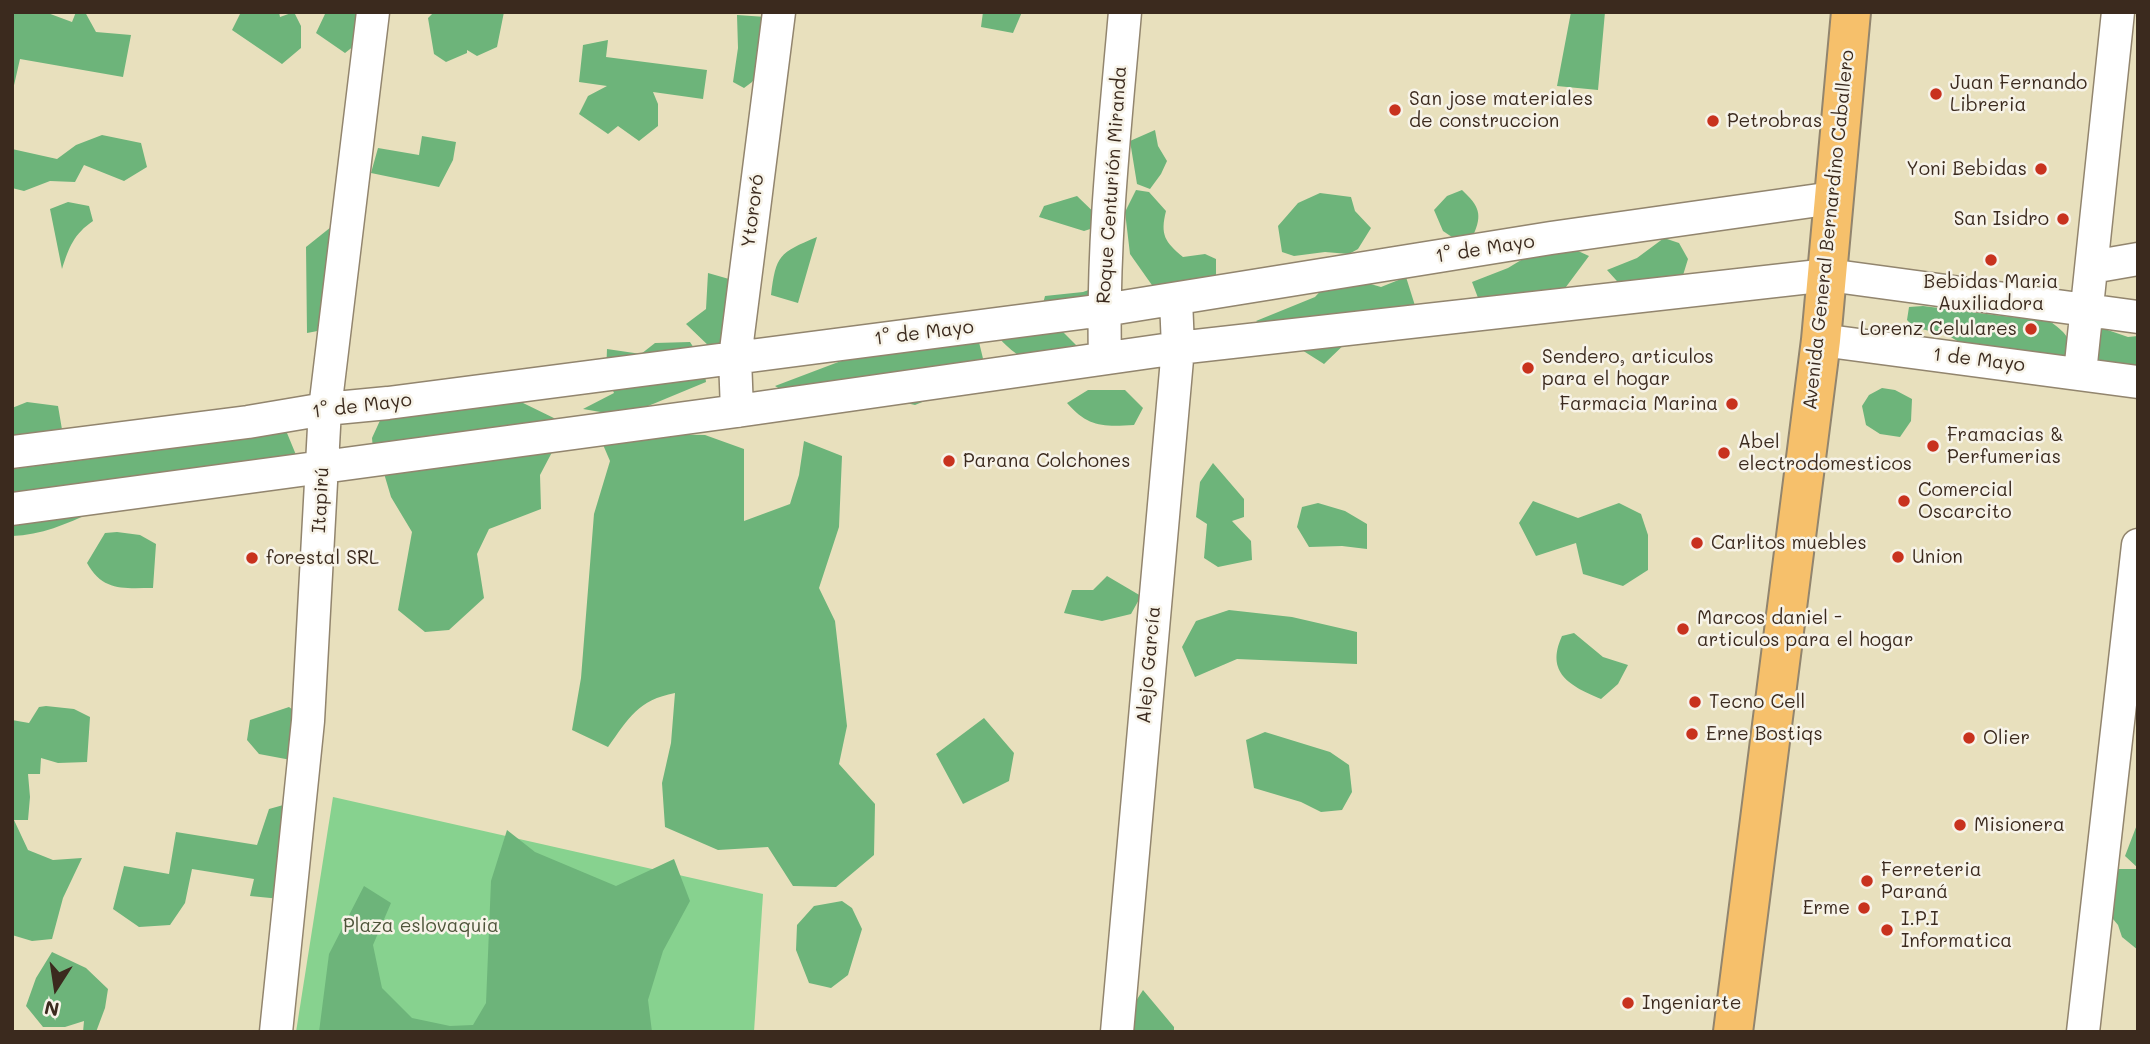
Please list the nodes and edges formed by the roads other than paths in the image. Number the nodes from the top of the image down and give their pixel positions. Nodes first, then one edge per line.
1 (373, 12) edge
2 (779, 12) edge
3 (1125, 12) edge
4 (1851, 12) edge
5 (2118, 12) edge
6 (1833, 198) junction
7 (2138, 259) edge
8 (2092, 267) junction
9 (1828, 275) junction
10 (1175, 299) junction
11 (1104, 310) junction
12 (2088, 311) junction
13 (2138, 317) edge
14 (1821, 340) junction
15 (1178, 348) junction
16 (735, 358) junction
17 (1105, 358) junction
18 (2080, 373) junction
19 (2138, 382) edge
20 (325, 409) junction
21 (737, 411) junction
22 (12, 452) edge
23 (323, 466) junction
24 (12, 509) edge
25 (2138, 545) edge
26 (276, 1032) edge
27 (1117, 1032) edge
28 (1733, 1032) edge
29 (2083, 1032) edge

1 - 20 street, Itapirú
2 - 16 street, Ytororó
3 - 11 street, Roque Centurión Miranda
4 - 6 main road, Avenida General Bernardino Caballero
5 - 8 street
6 - 9 main road, Avenida General Bernardino Caballero
6 - 10 street, 1° de Mayo
7 - 8 street
8 - 12 street
9 - 12 street
9 - 14 main road, Avenida General Bernardino Caballero
9 - 15 street
10 - 11 street, 1° de Mayo
10 - 15 street, Alejo García
11 - 16 street, 1° de Mayo
11 - 17 street, Roque Centurión Miranda
12 - 13 street
12 - 18 street
14 - 18 street, 1 de Mayo
14 - 28 main road, Avenida General Bernardino Caballero
15 - 17 street
15 - 27 street, Alejo García
16 - 20 street, 1° de Mayo
16 - 21 street, Ytororó
17 - 21 street
18 - 19 street, 1 de Mayo
20 - 22 street, 1° de Mayo
20 - 23 street, Itapirú
21 - 23 street
23 - 24 street
23 - 26 street, Itapirú
25 - 29 street

